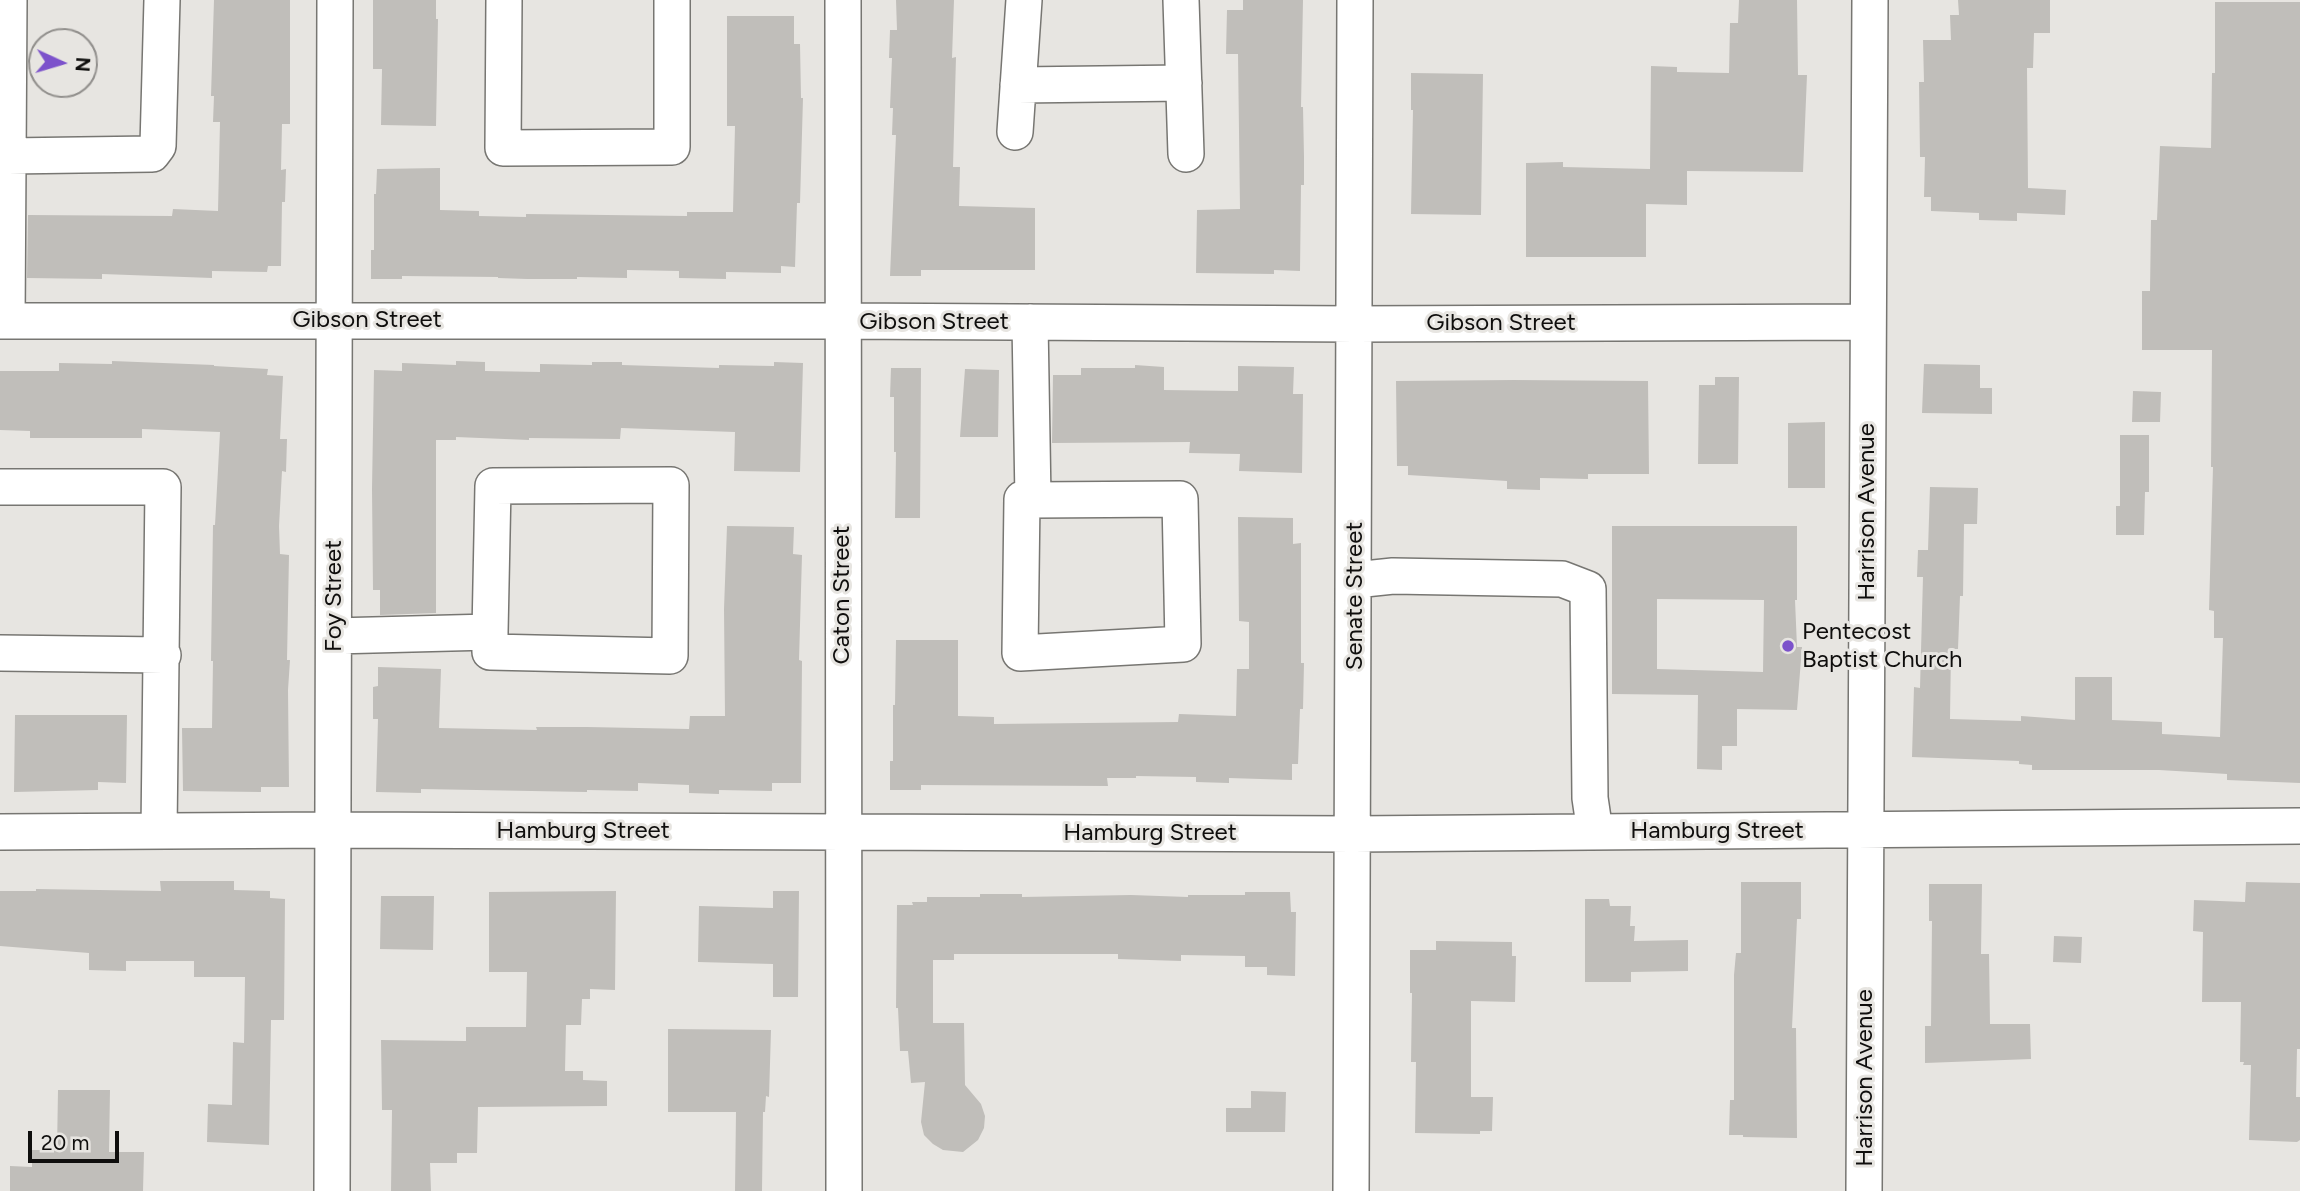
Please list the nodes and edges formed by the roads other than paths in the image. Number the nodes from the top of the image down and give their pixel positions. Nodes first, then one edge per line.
1 (9, 0) edge
2 (162, 0) edge
3 (335, 0) edge
4 (504, 0) edge
5 (672, 0) edge
6 (843, 0) edge
7 (1024, 0) edge
8 (1181, 0) edge
9 (1356, 0) edge
10 (1870, 0) edge
11 (1184, 83) junction
12 (1018, 85) junction
13 (1015, 132) dead end
14 (1186, 154) dead end
15 (8, 156) junction
16 (333, 320) junction
17 (3, 321) edge
18 (842, 321) junction
19 (1030, 322) junction
20 (1867, 322) junction
21 (1355, 324) junction
22 (0, 487) edge
23 (1033, 500) junction
24 (1355, 580) junction
25 (490, 632) junction
26 (334, 636) junction
27 (0, 653) edge
28 (163, 655) junction
29 (2300, 826) edge
30 (334, 830) junction
31 (1866, 830) junction
32 (159, 831) junction
33 (0, 832) edge
34 (843, 832) junction
35 (1595, 832) junction
36 (1354, 834) junction
37 (332, 1191) edge
38 (844, 1191) edge
39 (1351, 1191) edge
40 (1864, 1191) edge

1 - 15 street
2 - 15 street
3 - 16 street, Foy Street
4 - 5 street
6 - 18 street, Caton Street
7 - 12 street
8 - 11 street
9 - 21 street, Senate Street
10 - 20 street, Harrison Avenue
11 - 12 street
11 - 14 street
12 - 13 street
15 - 17 street
16 - 17 street, Gibson Street
16 - 18 street, Gibson Street
16 - 26 street, Foy Street
18 - 19 street, Gibson Street
18 - 34 street, Caton Street
19 - 21 street, Gibson Street
19 - 23 street
20 - 21 street, Gibson Street
20 - 31 street, Harrison Avenue
21 - 24 street, Senate Street
22 - 28 street
23 - 23 street
24 - 35 street
24 - 36 street, Senate Street
25 - 25 street
25 - 26 street
26 - 30 street, Foy Street
27 - 28 street
28 - 32 street
29 - 31 street, Hamburg Street
30 - 32 street, Hamburg Street
30 - 34 street, Hamburg Street
30 - 37 street, Foy Street
31 - 35 street, Hamburg Street
31 - 40 street, Harrison Avenue
32 - 33 street, Hamburg Street
34 - 36 street, Hamburg Street
34 - 38 street, Caton Street
35 - 36 street, Hamburg Street
36 - 39 street, Senate Street

